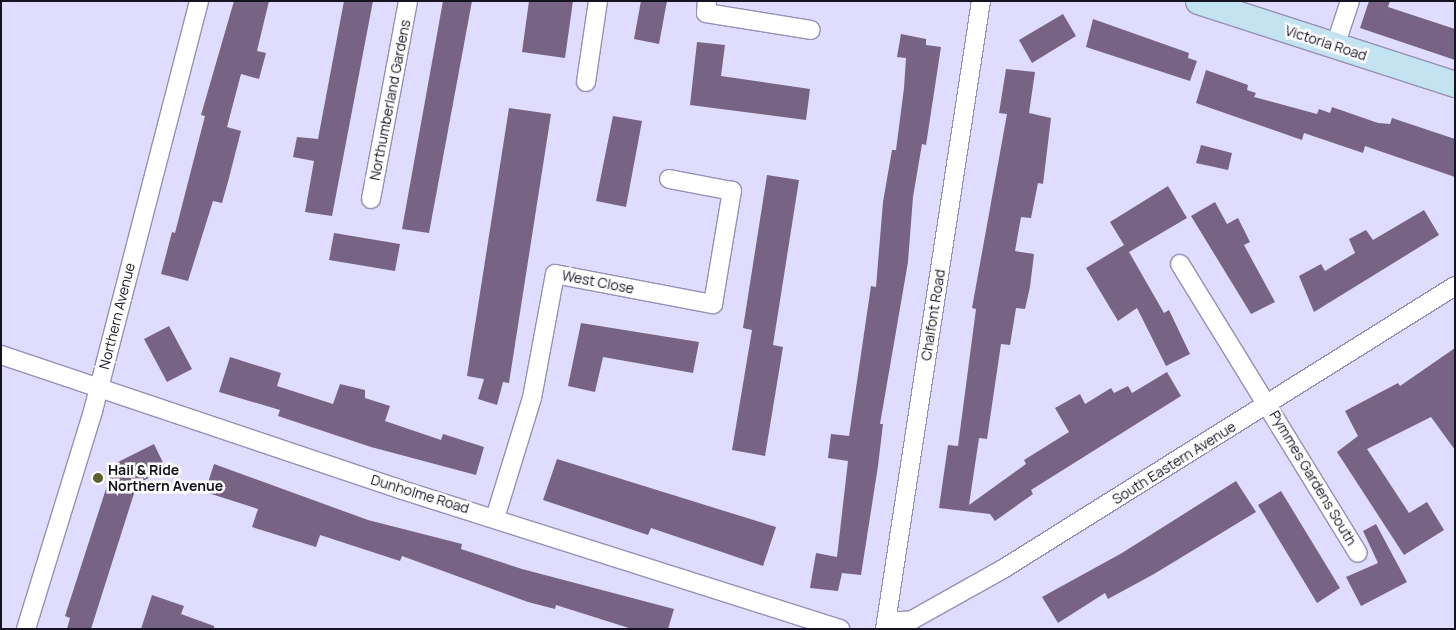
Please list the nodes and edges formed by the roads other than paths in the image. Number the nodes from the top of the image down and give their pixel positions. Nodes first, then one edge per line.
1 (199, 1) edge
2 (408, 1) edge
3 (598, 1) edge
4 (708, 1) edge
5 (981, 1) edge
6 (1198, 1) edge
7 (1350, 1) edge
8 (811, 30) dead end
9 (1335, 46) junction
10 (586, 82) dead end
11 (1455, 84) edge
12 (669, 180) dead end
13 (371, 199) dead end
14 (1180, 264) dead end
15 (1455, 286) edge
16 (1, 355) edge
17 (99, 388) junction
18 (1267, 404) junction
19 (495, 518) junction
20 (1358, 553) dead end
21 (885, 625) edge
22 (26, 629) edge
23 (840, 629) edge

1 - 17 street, Northern Avenue
2 - 13 street, Northumberland Gardens
3 - 10 street
4 - 8 street
5 - 21 street, Chalfont Road
6 - 9 street, Victoria Road
7 - 9 street
9 - 11 street, Victoria Road
12 - 19 street, West Close
14 - 18 street, Pymmes Gardens South
15 - 18 street, South Eastern Avenue
16 - 17 street, Dunholme Road
17 - 19 street, Dunholme Road
17 - 22 street, Northern Avenue
18 - 20 street, Pymmes Gardens South
18 - 21 street, South Eastern Avenue
19 - 23 street, Dunholme Road

